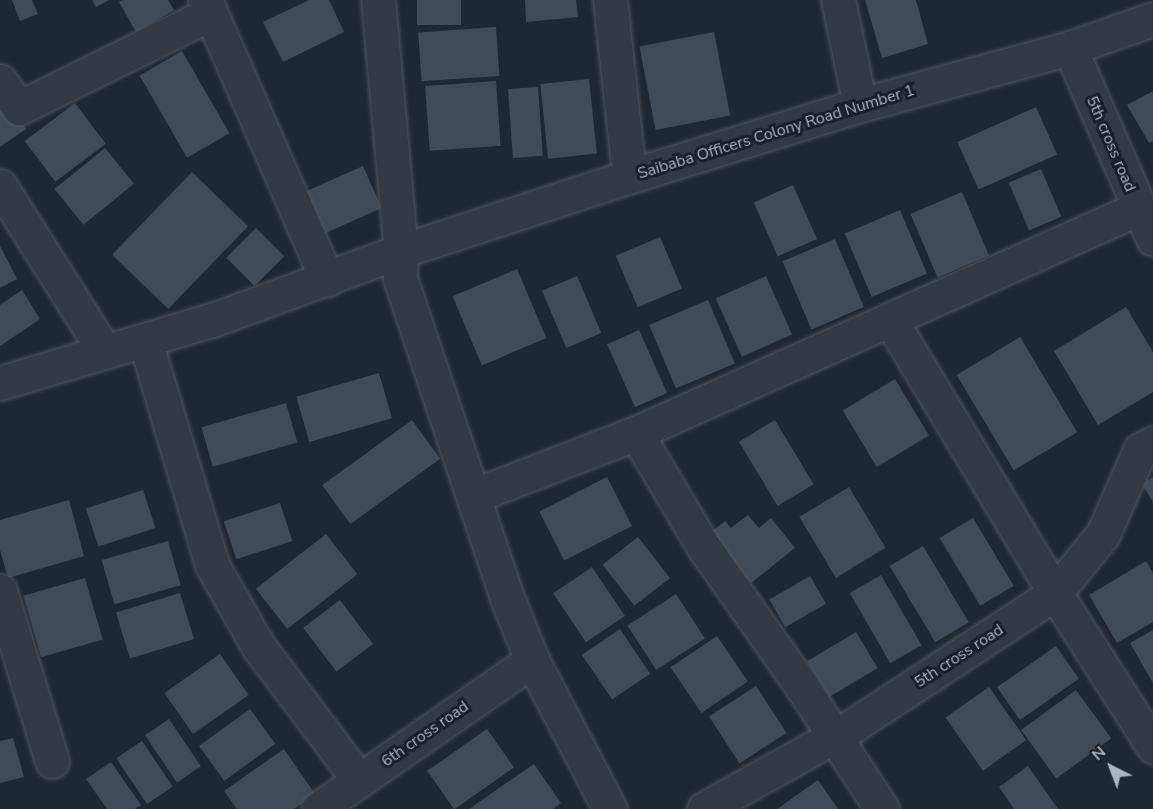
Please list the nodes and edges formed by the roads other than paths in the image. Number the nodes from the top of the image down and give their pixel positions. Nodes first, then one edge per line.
1 (378, 0) edge
2 (610, 0) edge
3 (838, 0) edge
4 (208, 7) edge
5 (1153, 19) edge
6 (1070, 48) junction
7 (0, 81) edge
8 (860, 105) junction
9 (637, 174) junction
10 (0, 186) edge
11 (1139, 208) junction
12 (1153, 239) edge
13 (401, 250) junction
14 (327, 279) junction
15 (891, 321) junction
16 (145, 340) junction
17 (105, 352) junction
18 (0, 383) edge
19 (636, 433) junction
20 (1153, 442) edge
21 (473, 496) junction
22 (0, 591) edge
23 (1055, 593) junction
24 (532, 660) junction
25 (836, 736) junction
26 (1153, 746) edge
27 (52, 761) dead end
28 (359, 780) junction
29 (318, 809) edge
30 (610, 809) edge
31 (704, 809) edge
32 (882, 809) edge

1 - 13 street
2 - 9 street
3 - 8 street
4 - 7 street
4 - 14 street
5 - 6 street, Saibaba Officers Colony Road Number 1
6 - 8 street, Saibaba Officers Colony Road Number 1
6 - 11 street, 5th cross road
8 - 9 street, Saibaba Officers Colony Road Number 1
9 - 13 street, Saibaba Officers Colony Road Number 1
10 - 17 street
11 - 12 street, 5th cross road
11 - 15 street
13 - 14 street, Saibaba Officers Colony Road Number 1
13 - 21 street
14 - 16 street, Saibaba Officers Colony Road Number 1
15 - 19 street
15 - 23 street
16 - 17 street, Saibaba Officers Colony Road Number 1
16 - 28 street
17 - 18 street, Saibaba Officers Colony Road Number 1
19 - 21 street
19 - 25 street
20 - 23 street, 5th cross road
21 - 24 street
22 - 27 street
23 - 25 street, 5th cross road
23 - 26 street
24 - 28 street, 6th cross road
24 - 30 street
25 - 31 street, 5th cross road
25 - 32 street
28 - 29 street, 6th cross road

